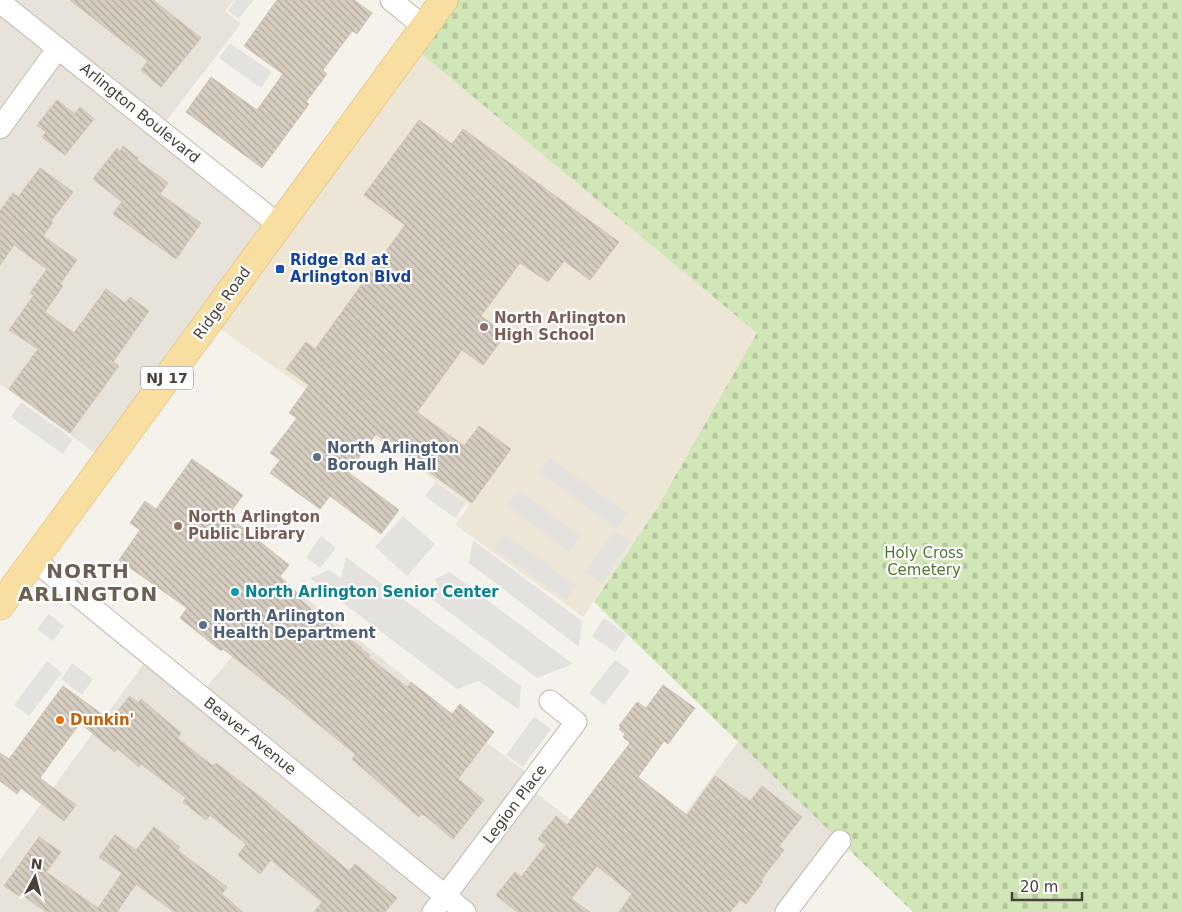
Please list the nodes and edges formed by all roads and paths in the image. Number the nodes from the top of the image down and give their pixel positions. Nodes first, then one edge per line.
1 (391, 0) edge
2 (444, 0) edge
3 (0, 2) edge
4 (424, 27) junction
5 (58, 48) junction
6 (0, 128) edge
7 (279, 225) junction
8 (34, 560) junction
9 (0, 605) edge
10 (550, 700) dead end
11 (840, 842) dead end
12 (439, 904) edge
13 (465, 912) edge
14 (786, 912) edge

1 - 4 street
2 - 4 main road, Ridge Road / NJ 17
3 - 5 street, Arlington Boulevard
4 - 7 main road, Ridge Road / NJ 17
5 - 6 street
5 - 7 street, Arlington Boulevard
7 - 8 main road, Ridge Road / NJ 17
8 - 9 main road, Ridge Road / NJ 17
8 - 12 street, Beaver Avenue
10 - 12 street, Legion Place
11 - 14 street
12 - 13 street, Beaver Avenue

